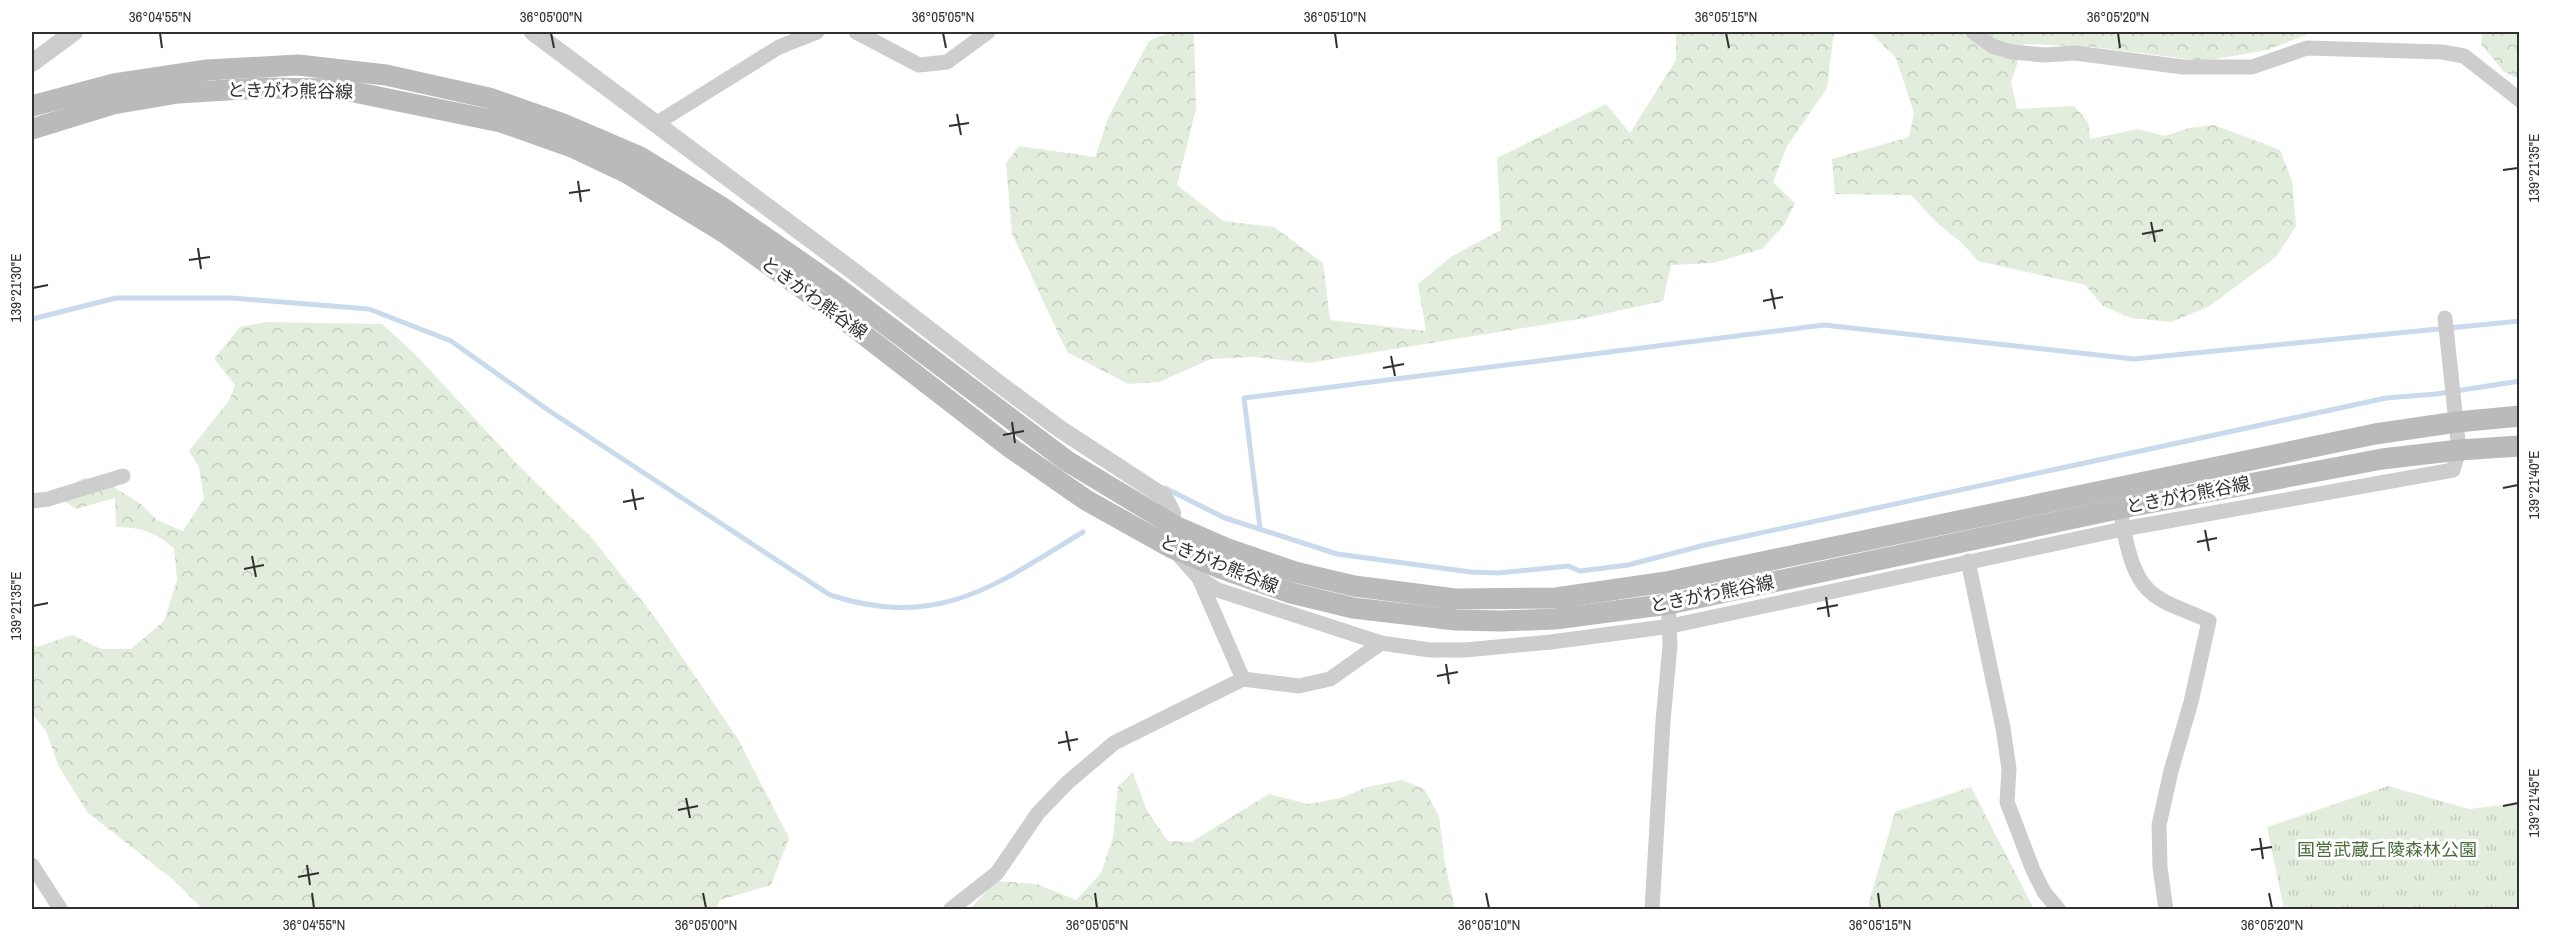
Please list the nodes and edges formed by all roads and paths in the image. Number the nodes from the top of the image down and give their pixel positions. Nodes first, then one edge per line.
1 (74, 32) edge
2 (533, 32) edge
3 (817, 32) edge
4 (856, 32) edge
5 (988, 32) edge
6 (1973, 32) edge
7 (32, 63) edge
8 (2520, 100) edge
9 (32, 106) edge
10 (657, 123) junction
11 (32, 129) edge
12 (2445, 318) dead end
13 (2520, 416) edge
14 (2457, 422) junction
15 (2520, 446) edge
16 (2459, 450) junction
17 (123, 476) dead end
18 (32, 501) edge
19 (2122, 508) junction
20 (1172, 524) junction
21 (2122, 529) junction
22 (1172, 548) junction
23 (1968, 561) junction
24 (1199, 578) junction
25 (1666, 582) junction
26 (1669, 604) junction
27 (1671, 626) junction
28 (1381, 643) junction
29 (1243, 679) junction
30 (32, 865) edge
31 (61, 909) edge
32 (950, 909) edge
33 (1652, 909) edge
34 (2060, 909) edge
35 (2166, 909) edge

1 - 7 street
2 - 10 street
3 - 10 street
4 - 5 street
6 - 8 street
9 - 20 main road, ときがわ熊谷線
10 - 20 street
11 - 22 main road, ときがわ熊谷線
12 - 14 street
13 - 14 main road, ときがわ熊谷線
14 - 16 street
14 - 25 main road, ときがわ熊谷線
15 - 16 main road, ときがわ熊谷線
16 - 19 main road, ときがわ熊谷線
16 - 21 street
17 - 18 street
19 - 21 street
19 - 26 main road, ときがわ熊谷線
20 - 22 street
20 - 25 main road, ときがわ熊谷線
21 - 23 street
21 - 35 street
22 - 24 street
22 - 26 main road, ときがわ熊谷線
23 - 27 street
23 - 34 street
24 - 28 street
24 - 29 street
25 - 26 street
26 - 27 street
27 - 28 street
27 - 33 street
28 - 29 street
29 - 32 street
30 - 31 street

